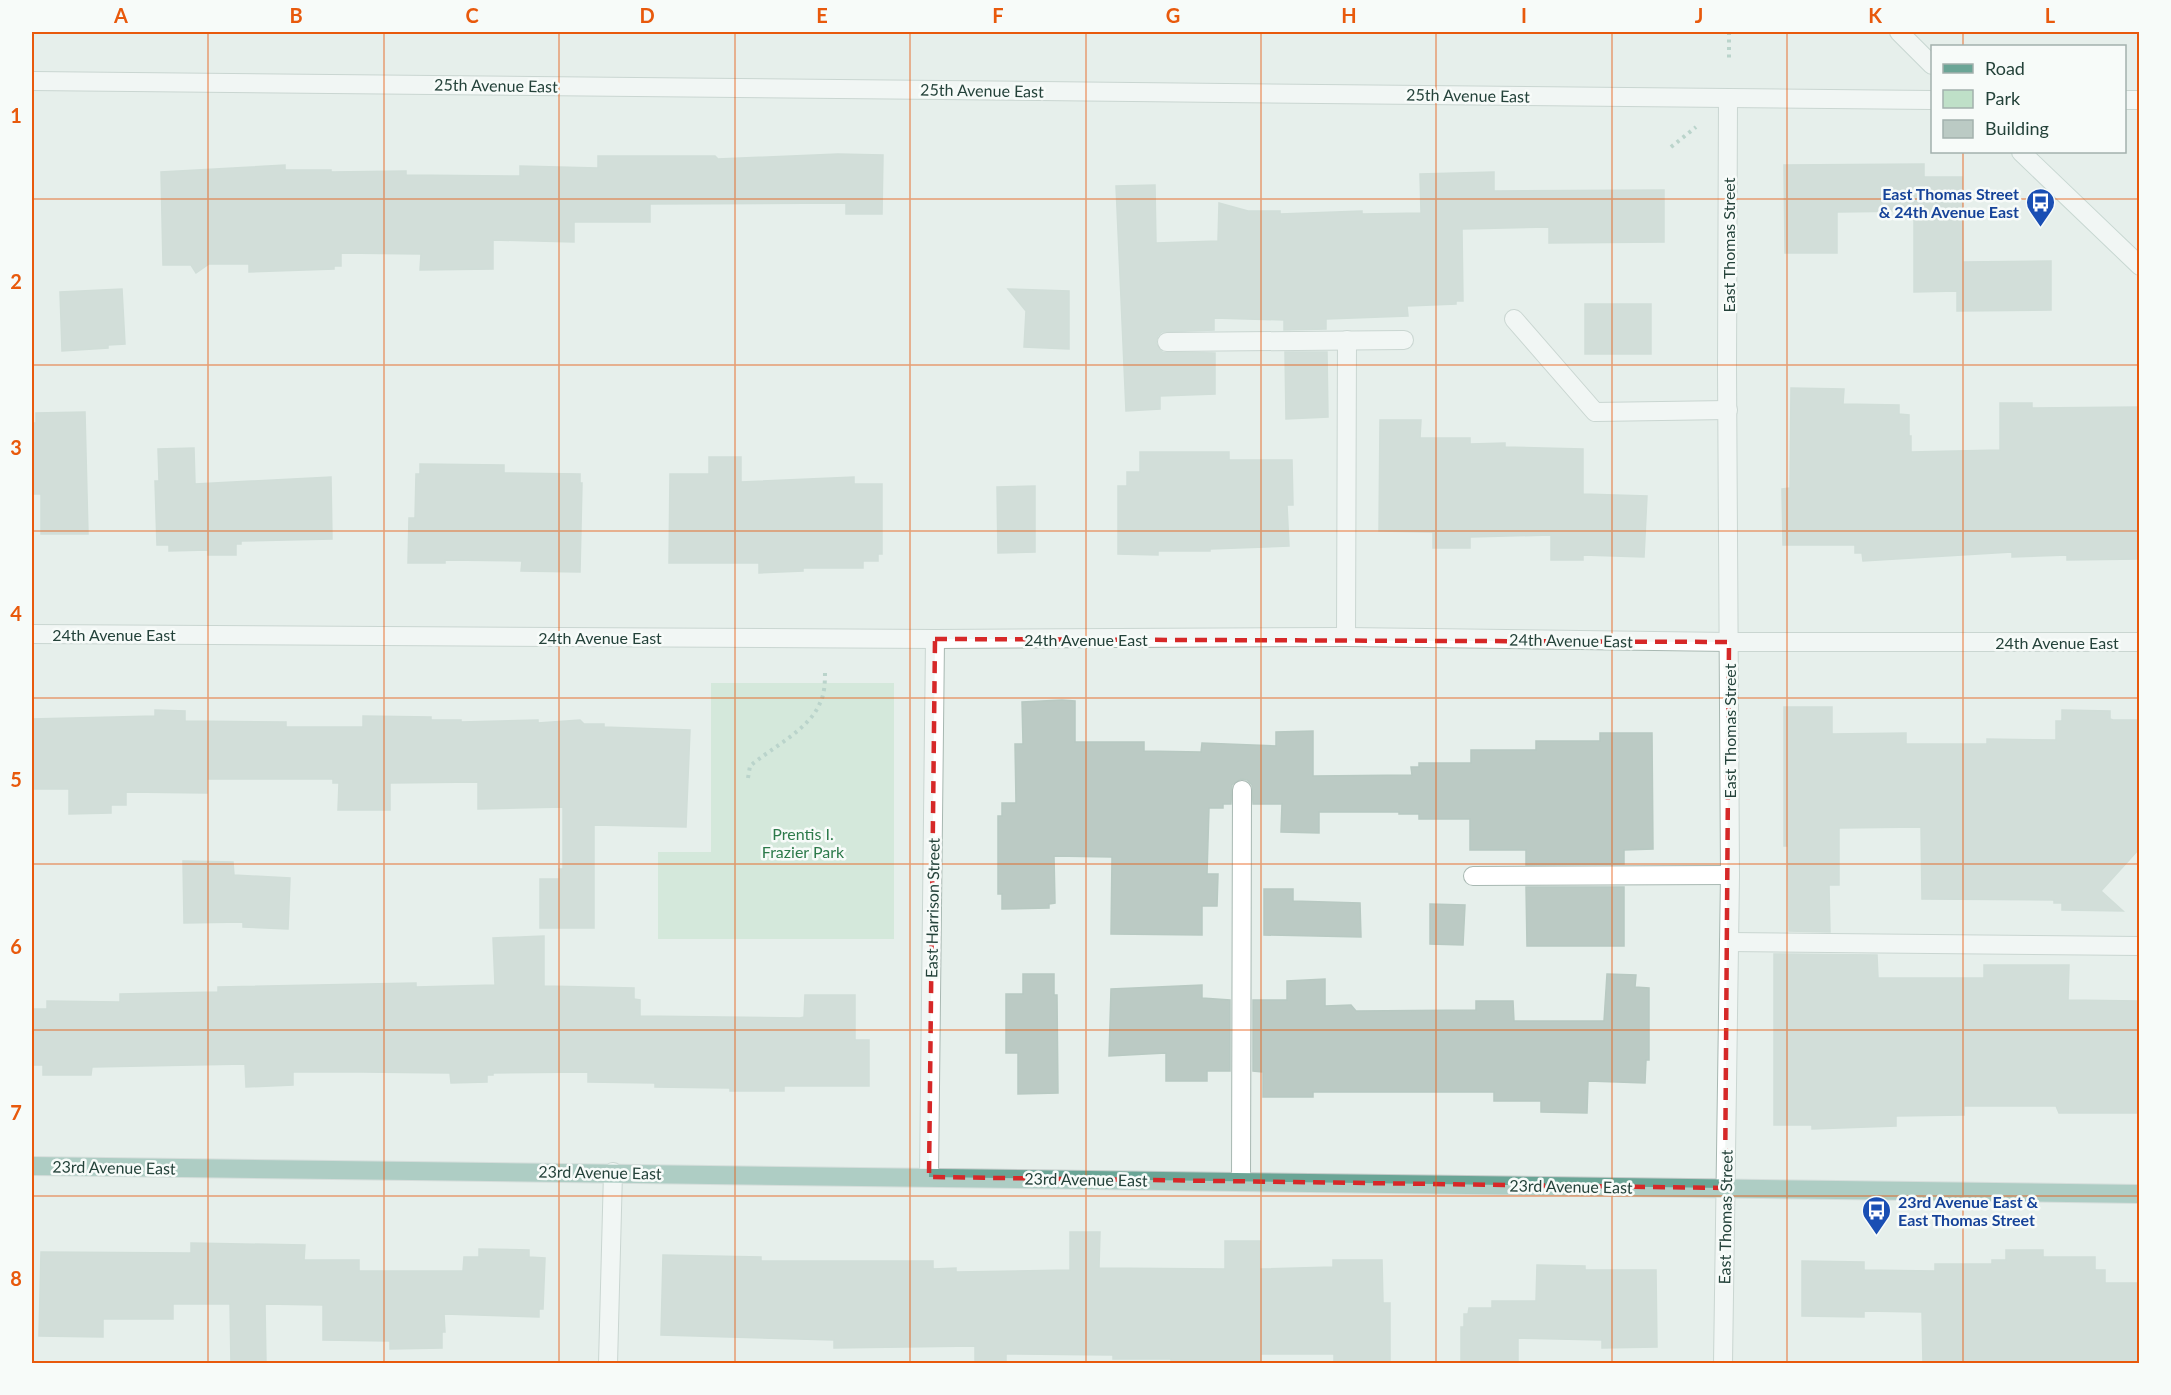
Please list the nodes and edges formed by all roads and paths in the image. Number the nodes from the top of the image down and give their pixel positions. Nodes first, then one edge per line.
1 (1729, 32) edge
2 (1899, 32) edge
3 (1729, 58) dead end
4 (1931, 64) edge
5 (32, 81) edge
6 (1728, 98) junction
7 (1931, 100) edge
8 (1697, 126) dead end
9 (1671, 147) dead end
10 (2022, 153) edge
11 (2139, 266) edge
12 (1514, 319) dead end
13 (1347, 340) junction
14 (1404, 340) dead end
15 (1167, 342) dead end
16 (1728, 410) junction
17 (32, 634) edge
18 (1346, 638) junction
19 (935, 639) junction
20 (1729, 642) junction
21 (2139, 642) edge
22 (825, 670) dead end
23 (748, 778) dead end
24 (1242, 790) dead end
25 (1730, 875) junction
26 (1473, 876) dead end
27 (1729, 942) junction
28 (2139, 946) edge
29 (32, 1166) edge
30 (613, 1172) junction
31 (929, 1177) junction
32 (1241, 1181) junction
33 (1725, 1188) junction
34 (2139, 1194) edge
35 (608, 1364) edge
36 (1723, 1364) edge

1 - 3 path
2 - 4 street
5 - 6 street, 25th Avenue East
6 - 7 street, 25th Avenue East
6 - 16 street, East Thomas Street
8 - 9 path
10 - 11 street
12 - 16 street
13 - 14 street
13 - 15 street
13 - 18 street
16 - 20 street, East Thomas Street
17 - 19 street, 24th Avenue East
18 - 19 street, 24th Avenue East
18 - 20 street, 24th Avenue East
19 - 31 street, East Harrison Street
20 - 21 street, 24th Avenue East
20 - 25 street, East Thomas Street
22 - 23 path
24 - 32 street
25 - 26 street
25 - 27 street, East Thomas Street
27 - 28 street
27 - 33 street, East Thomas Street
29 - 30 main road, 23rd Avenue East
30 - 31 main road, 23rd Avenue East
30 - 35 street
31 - 32 main road, 23rd Avenue East
32 - 33 main road, 23rd Avenue East
33 - 34 main road, 23rd Avenue East
33 - 36 street, East Thomas Street

